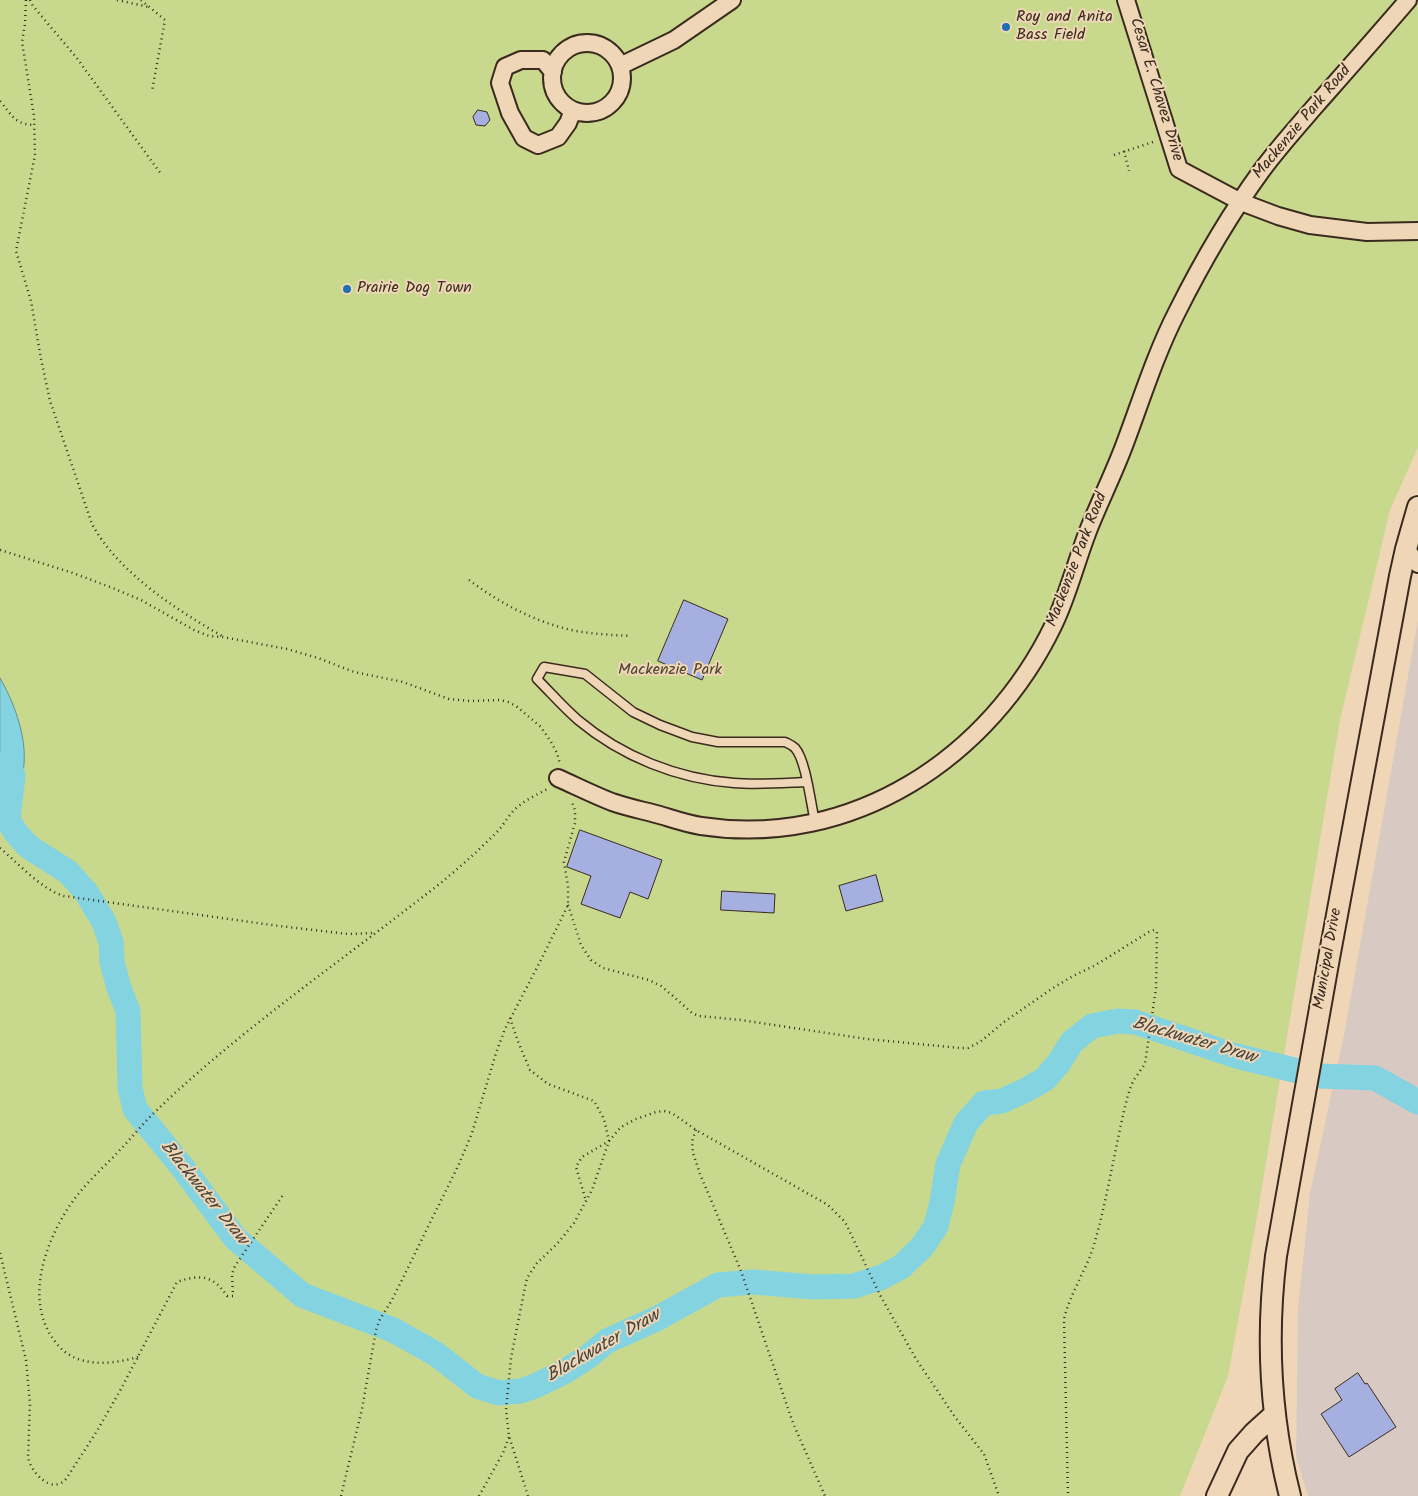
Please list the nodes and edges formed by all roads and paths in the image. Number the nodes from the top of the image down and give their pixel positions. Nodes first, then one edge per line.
1 (26, 0) edge
2 (30, 0) edge
3 (117, 0) edge
4 (141, 0) edge
5 (732, 0) edge
6 (1126, 0) edge
7 (1408, 0) edge
8 (150, 8) junction
9 (620, 66) junction
10 (552, 72) junction
11 (152, 91) dead end
12 (0, 100) edge
13 (573, 110) junction
14 (34, 125) junction
15 (1169, 137) junction
16 (1124, 151) junction
17 (1114, 155) dead end
18 (1129, 170) dead end
19 (161, 174) dead end
20 (1241, 202) junction
21 (1418, 231) edge
22 (1418, 507) edge
23 (0, 550) edge
24 (1412, 557) edge
25 (469, 580) dead end
26 (630, 636) dead end
27 (223, 637) junction
28 (558, 778) junction
29 (806, 782) junction
30 (570, 798) dead end
31 (815, 822) junction
32 (0, 848) edge
33 (568, 905) junction
34 (375, 933) junction
35 (510, 1018) junction
36 (696, 1130) junction
37 (608, 1141) junction
38 (283, 1195) dead end
39 (586, 1200) junction
40 (0, 1253) edge
41 (138, 1357) junction
42 (1275, 1414) junction
43 (509, 1436) junction
44 (341, 1496) edge
45 (479, 1496) edge
46 (528, 1496) edge
47 (825, 1496) edge
48 (999, 1496) edge
49 (1068, 1496) edge
50 (1217, 1496) edge
51 (1290, 1496) edge

1 - 14 path
2 - 19 path
3 - 8 path
4 - 8 path
5 - 9 street
6 - 15 street, Cesar E. Chavez Drive
7 - 20 street, Mackenzie Park Road
8 - 11 path
9 - 10 street
9 - 13 street
10 - 13 street
10 - 13 street
12 - 14 path
14 - 27 path
15 - 16 path
15 - 20 street, Cesar E. Chavez Drive
16 - 17 path
16 - 18 path
20 - 21 street, Cesar E. Chavez Drive
20 - 31 street, Mackenzie Park Road
22 - 24 street, Municipal Drive
23 - 27 path
24 - 42 street, Municipal Drive
25 - 26 path
27 - 28 path
28 - 31 street, Mackenzie Park Road
28 - 34 path
29 - 29 lane
29 - 31 lane
30 - 33 path
32 - 34 path
33 - 35 path
33 - 49 path
34 - 41 path
35 - 37 path
35 - 44 path
36 - 37 path
36 - 47 path
36 - 48 path
37 - 39 path
37 - 39 path
38 - 41 path
39 - 43 path
40 - 41 path
42 - 50 street
42 - 51 street, Municipal Drive
43 - 45 path
43 - 46 path

